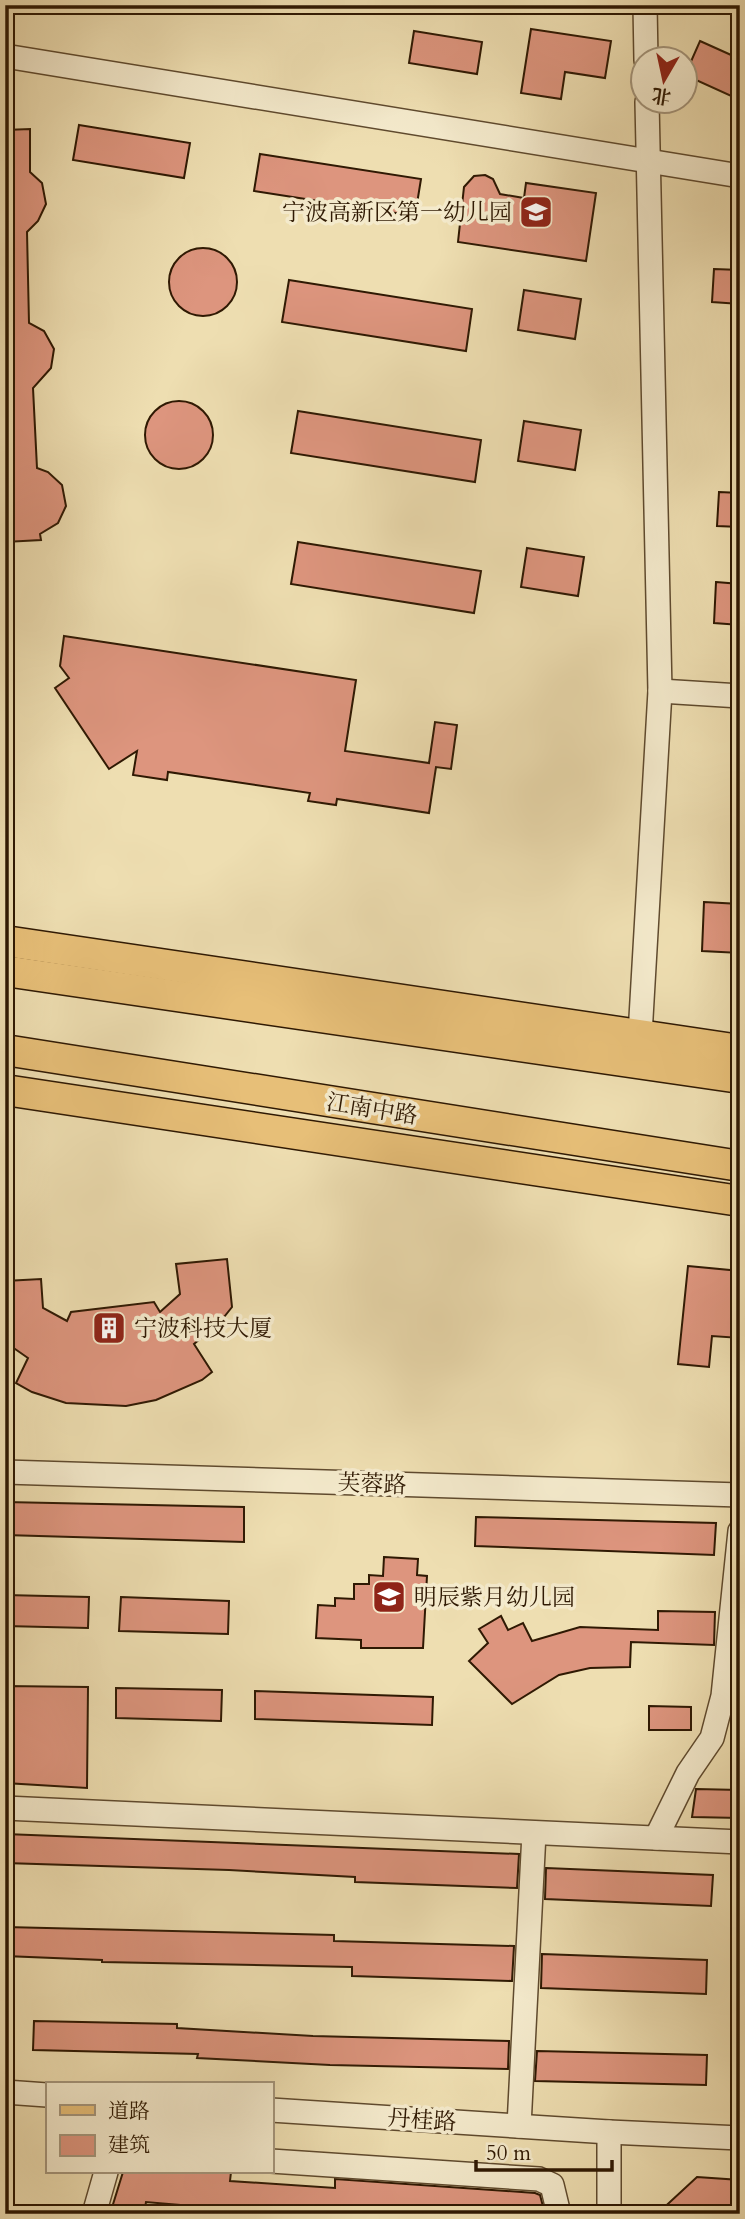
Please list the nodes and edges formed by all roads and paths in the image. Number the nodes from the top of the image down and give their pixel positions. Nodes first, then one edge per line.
1 (645, 5) edge
2 (646, 46) edge
3 (5, 56) edge
4 (647, 116) edge
5 (649, 161) junction
6 (740, 176) edge
7 (660, 691) junction
8 (740, 696) edge
9 (5, 941) edge
10 (5, 971) edge
11 (639, 1035) junction
12 (5, 1050) edge
13 (740, 1050) edge
14 (740, 1078) edge
15 (5, 1090) edge
16 (740, 1166) edge
17 (740, 1200) edge
18 (5, 1472) edge
19 (740, 1495) edge
20 (740, 1531) edge
21 (5, 1808) edge
22 (534, 1833) junction
23 (656, 1838) junction
24 (740, 1842) edge
25 (5, 2092) edge
26 (46, 2095) edge
27 (273, 2110) edge
28 (519, 2126) junction
29 (609, 2133) junction
30 (740, 2138) edge
31 (273, 2161) edge
32 (105, 2174) edge
33 (94, 2214) edge
34 (559, 2214) edge
35 (609, 2214) edge

1 - 2 street
3 - 5 street
4 - 5 street
5 - 6 street
5 - 7 street
7 - 8 street
7 - 11 street
9 - 11 main road
10 - 14 main road
11 - 13 main road
12 - 16 main road, 江南中路
15 - 17 main road
18 - 19 street, 芙蓉路
20 - 23 street
21 - 22 street
22 - 23 street
22 - 28 street
23 - 24 street
25 - 26 street
27 - 28 street, 丹桂路
28 - 29 street, 丹桂路
29 - 30 street, 丹桂路
29 - 35 street
31 - 34 street
32 - 33 street

